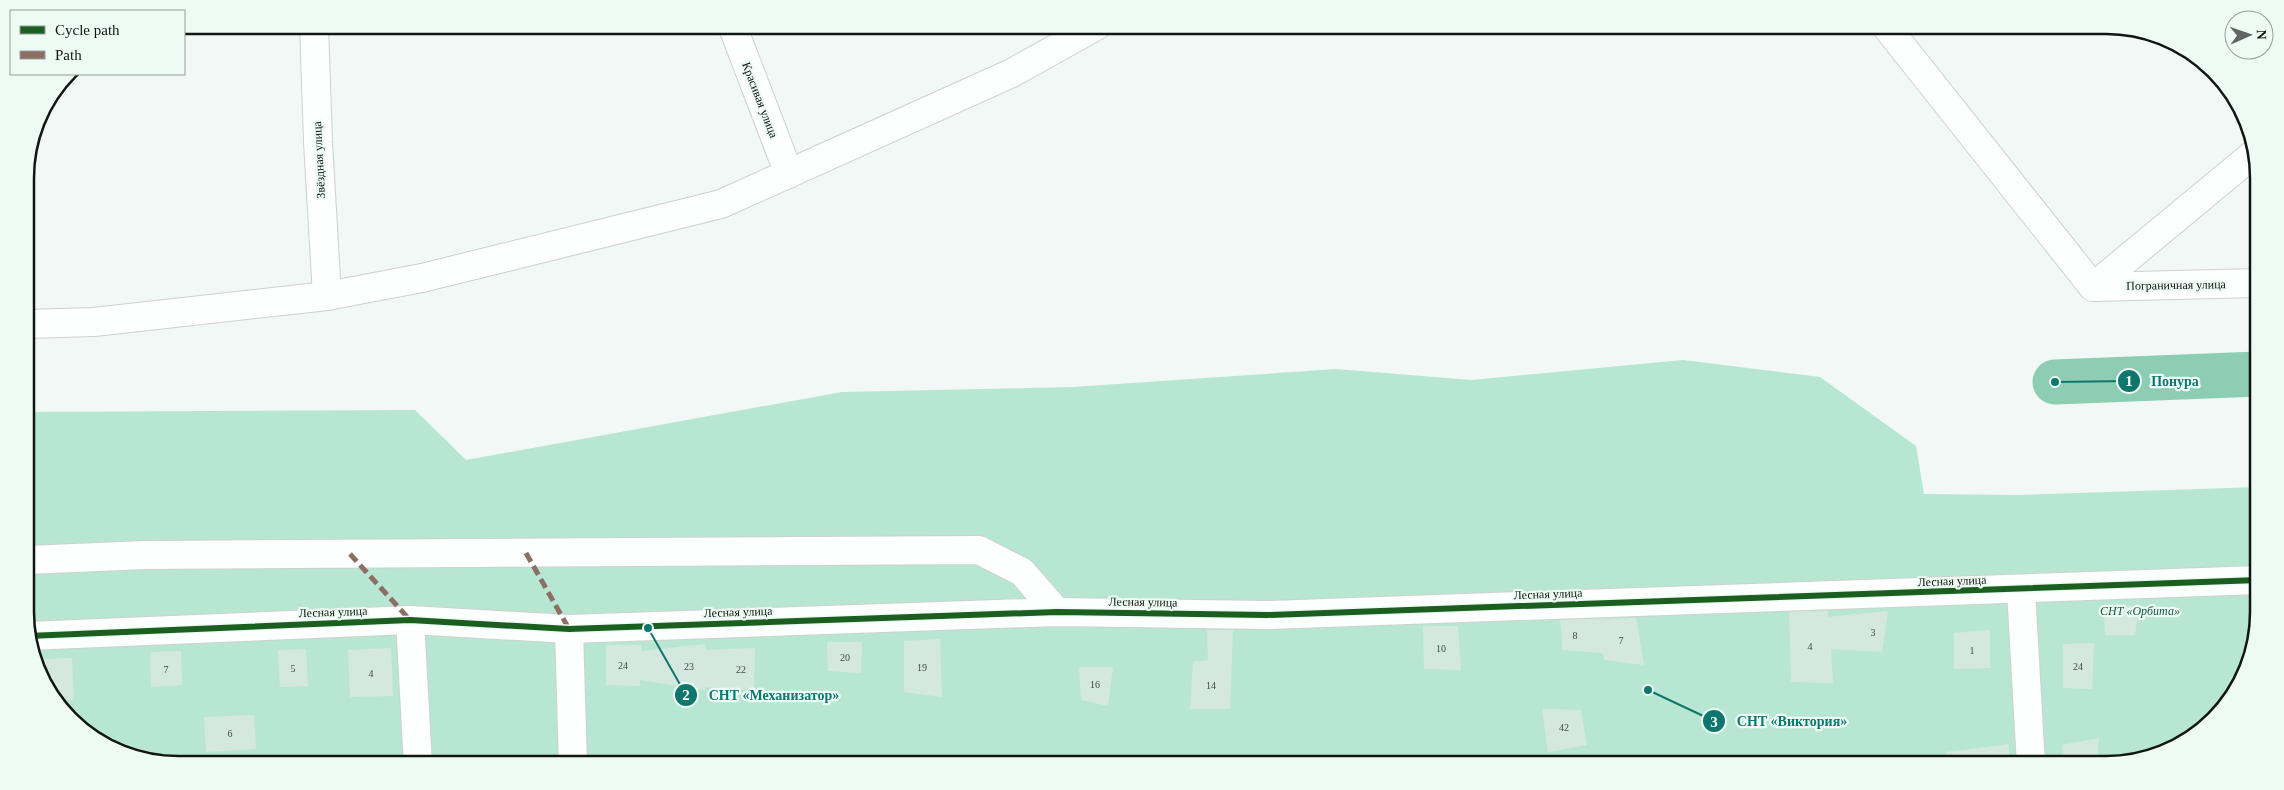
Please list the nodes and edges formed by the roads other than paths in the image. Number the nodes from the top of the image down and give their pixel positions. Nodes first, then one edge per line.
1 (314, 34) edge
2 (735, 34) edge
3 (1082, 34) edge
4 (1892, 34) edge
5 (2248, 158) edge
6 (789, 174) junction
7 (2250, 283) edge
8 (2093, 287) junction
9 (328, 296) junction
10 (34, 324) edge
11 (34, 560) edge
12 (2250, 580) edge
13 (2021, 590) junction
14 (1056, 612) junction
15 (410, 620) junction
16 (569, 629) junction
17 (36, 636) edge
18 (418, 756) edge
19 (573, 756) edge
20 (2031, 756) edge

1 - 9 street, Звёздная улица
2 - 6 street, Красивая улица
3 - 6 street
4 - 8 street
5 - 8 street
6 - 9 street
7 - 8 street, Пограничная улица
9 - 10 street
11 - 14 street
12 - 13 street, Лесная улица
13 - 14 street, Лесная улица
13 - 20 street
14 - 16 street, Лесная улица
15 - 16 street, Лесная улица
15 - 17 street, Лесная улица
15 - 18 street
16 - 19 street

